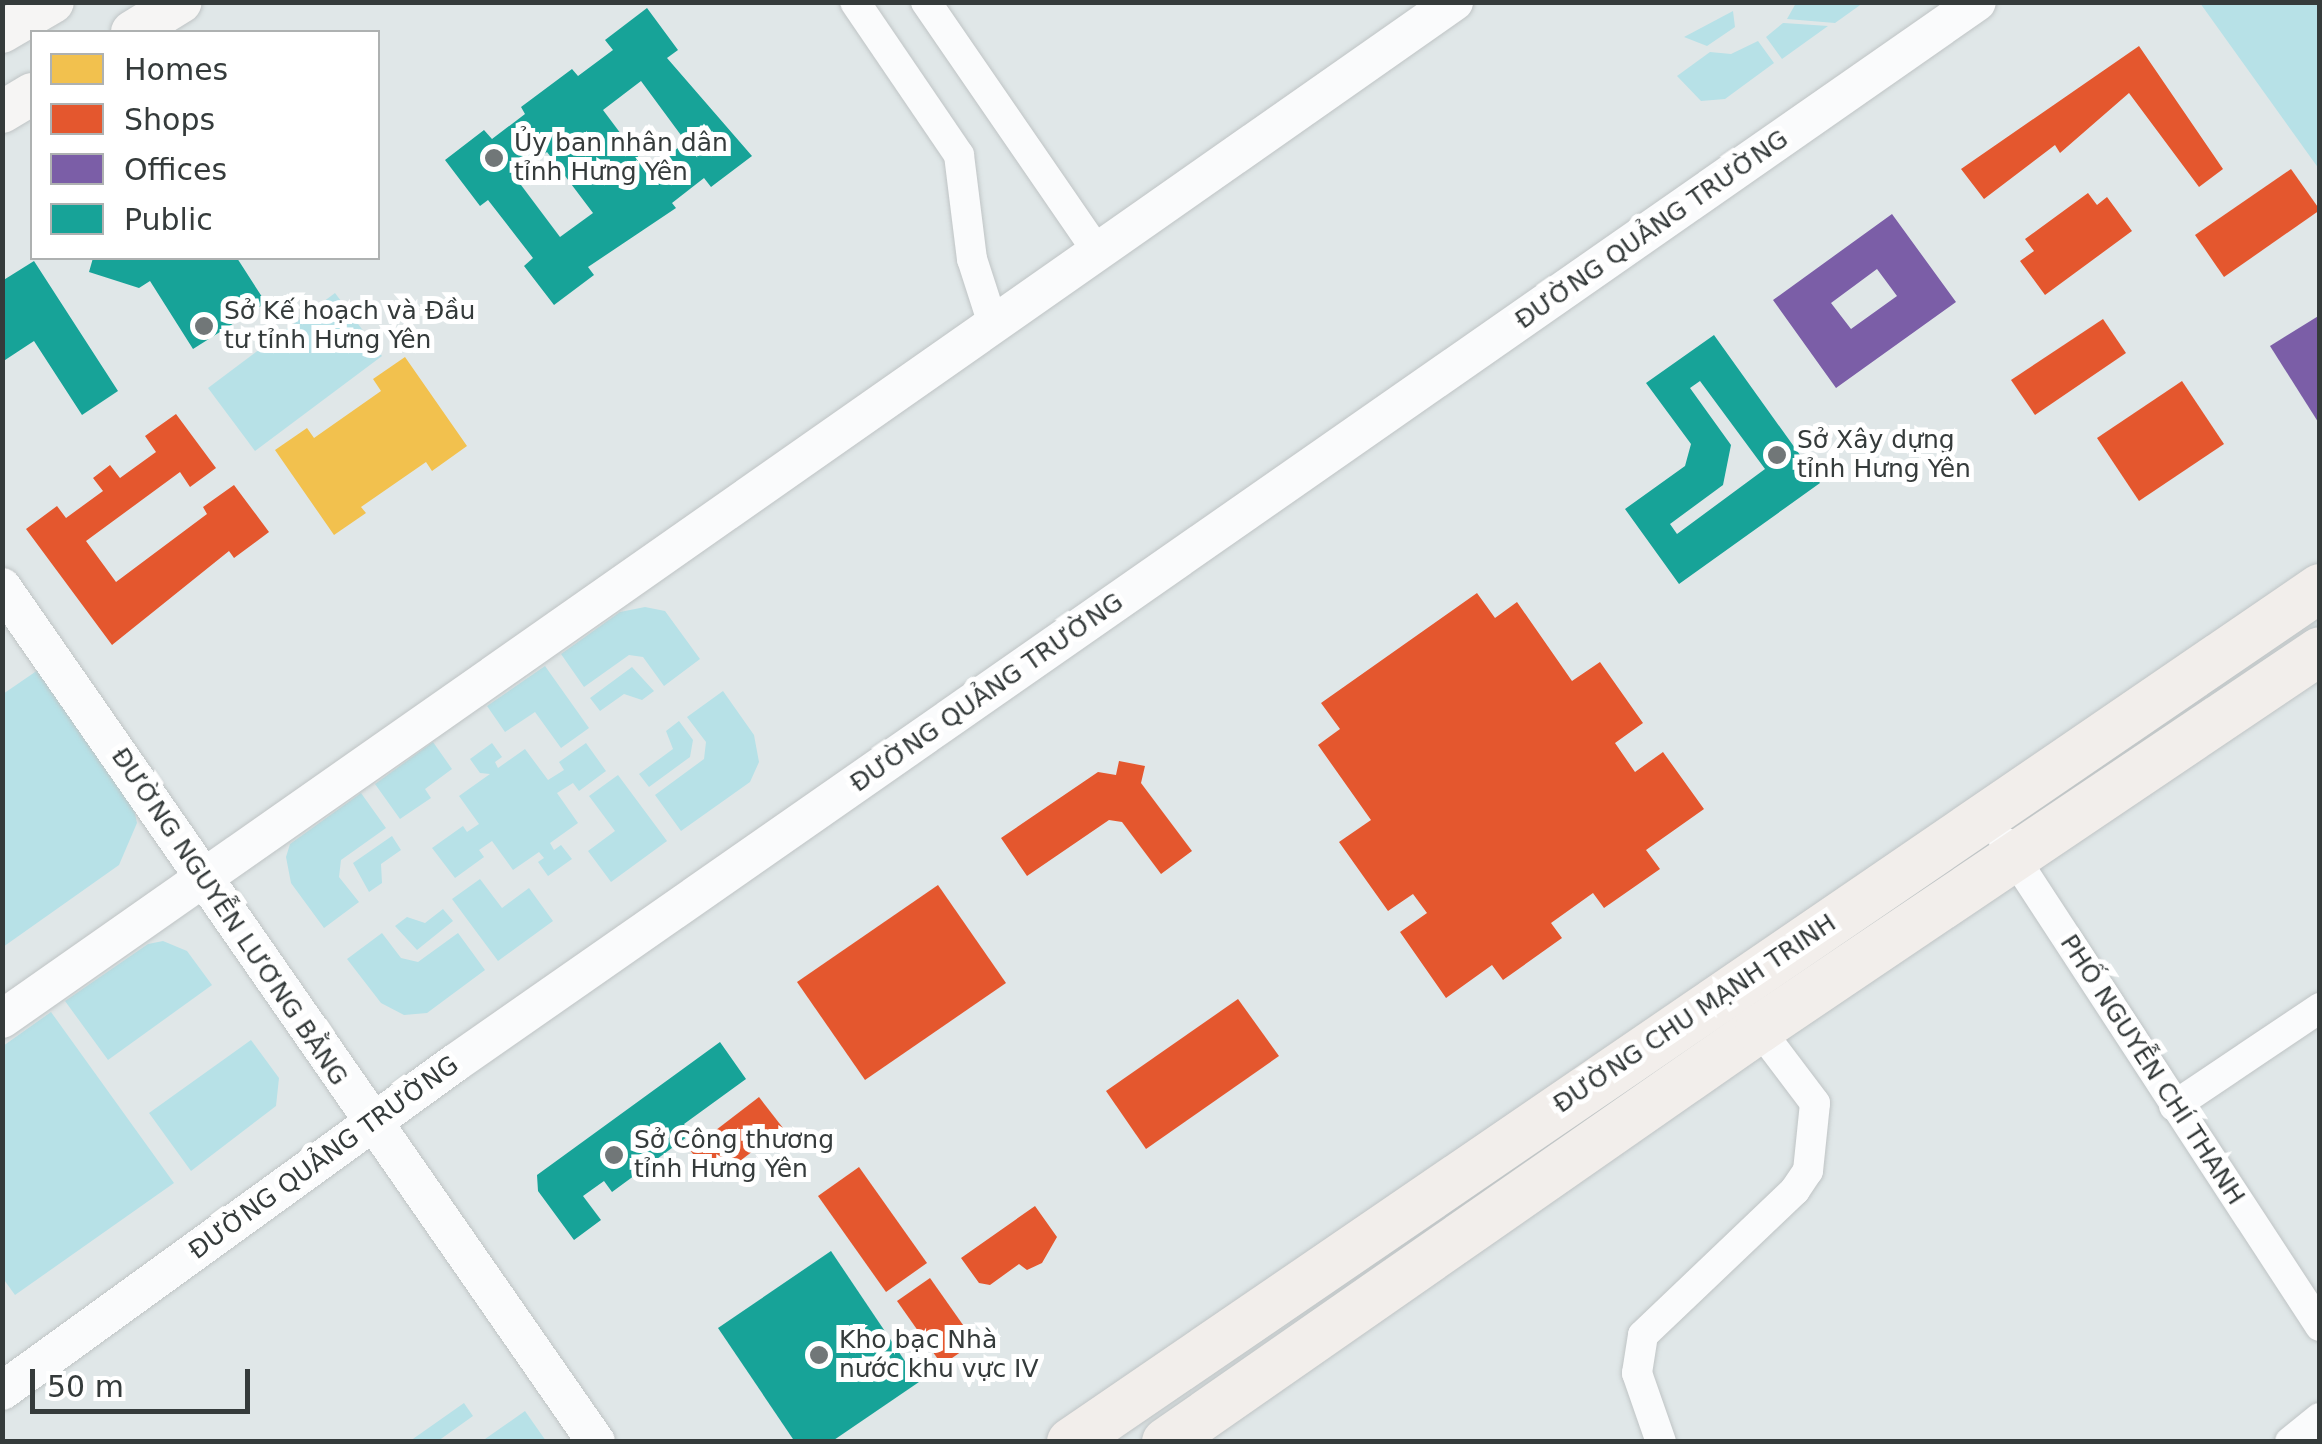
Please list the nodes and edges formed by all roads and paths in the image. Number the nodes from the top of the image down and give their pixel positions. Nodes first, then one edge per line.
1 (53, 2) edge
2 (181, 2) edge
3 (855, 2) edge
4 (926, 2) edge
5 (1454, 2) edge
6 (1977, 2) edge
7 (135, 30) edge
8 (2, 32) edge
9 (30, 95) edge
10 (2, 112) edge
11 (1098, 252) junction
12 (992, 321) junction
13 (2, 588) edge
14 (2320, 588) edge
15 (2320, 651) edge
16 (1987, 814) junction
17 (2014, 857) junction
18 (202, 882) junction
19 (2320, 1008) edge
20 (2, 1019) edge
21 (1758, 1029) junction
22 (2174, 1106) junction
23 (371, 1125) junction
24 (2320, 1326) edge
25 (2, 1391) edge
26 (2320, 1418) edge
27 (596, 1442) edge
28 (1071, 1442) edge
29 (1166, 1442) edge
30 (1662, 1442) edge
31 (2290, 1442) edge

1 - 8 main road
2 - 7 main road
3 - 12 street
4 - 11 street
5 - 11 street
6 - 23 street, ĐƯỜNG QUẢNG TRƯỜNG
9 - 10 main road
11 - 12 street
12 - 18 street
13 - 18 street, ĐƯỜNG NGUYỄN LƯƠNG BẰNG
14 - 16 main road, ĐƯỜNG CHU MẠNH TRINH
15 - 17 main road, ĐƯỜNG CHU MẠNH TRINH
16 - 17 street, PHỐ NGUYỄN CHÍ THANH
16 - 28 main road, ĐƯỜNG CHU MẠNH TRINH
17 - 21 main road, ĐƯỜNG CHU MẠNH TRINH
17 - 22 street, PHỐ NGUYỄN CHÍ THANH
18 - 20 street
18 - 23 street, ĐƯỜNG NGUYỄN LƯƠNG BẰNG
19 - 22 street
21 - 29 main road, ĐƯỜNG CHU MẠNH TRINH
21 - 30 street
22 - 24 street, PHỐ NGUYỄN CHÍ THANH
23 - 25 street, ĐƯỜNG QUẢNG TRƯỜNG
23 - 27 street, ĐƯỜNG NGUYỄN LƯƠNG BẰNG
26 - 31 street

